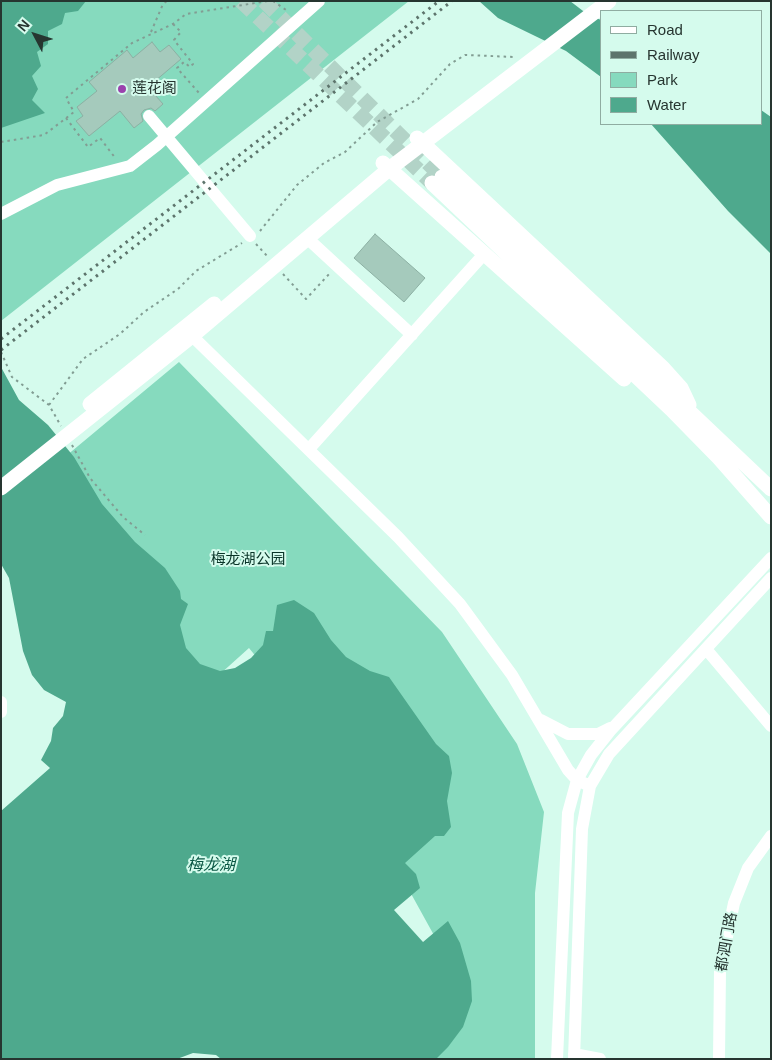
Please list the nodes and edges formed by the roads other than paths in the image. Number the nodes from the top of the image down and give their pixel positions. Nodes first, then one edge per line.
1 (319, 1) edge
2 (598, 5) edge
3 (544, 46) junction
4 (149, 116) dead end
5 (420, 140) junction
6 (386, 166) junction
7 (7, 211) edge
8 (250, 237) road end
9 (307, 238) junction
10 (484, 254) junction
11 (188, 332) junction
12 (412, 335) junction
13 (694, 415) junction
14 (66, 430) junction
15 (699, 438) junction
16 (309, 449) junction
17 (1, 475) edge
18 (1, 488) edge
19 (771, 489) edge
20 (771, 517) edge
21 (771, 558) edge
22 (771, 578) edge
23 (706, 649) junction
24 (1, 702) edge
25 (1, 712) edge
26 (539, 718) junction
27 (617, 724) junction
28 (771, 726) edge
29 (576, 780) junction
30 (590, 786) junction
31 (771, 836) edge
32 (574, 1056) edge
33 (557, 1059) edge
34 (600, 1059) edge
35 (719, 1059) edge

1 - 7 street
2 - 3 main road
3 - 5 main road
3 - 5 main road
4 - 8 street
5 - 6 main road
5 - 13 main road
6 - 9 main road
6 - 10 main road
6 - 11 main road
9 - 11 main road
9 - 12 street
10 - 12 street
10 - 15 main road
11 - 14 main road
11 - 16 street
12 - 16 street
13 - 15 main road
13 - 19 main road
14 - 17 main road
14 - 18 main road
15 - 20 main road
16 - 26 street
21 - 27 street
22 - 23 street
23 - 28 street
23 - 30 street
24 - 25 street
26 - 27 street
26 - 29 street
27 - 29 street
29 - 30 street
29 - 33 street
30 - 32 street
31 - 35 street, 都泗门路
32 - 34 street

